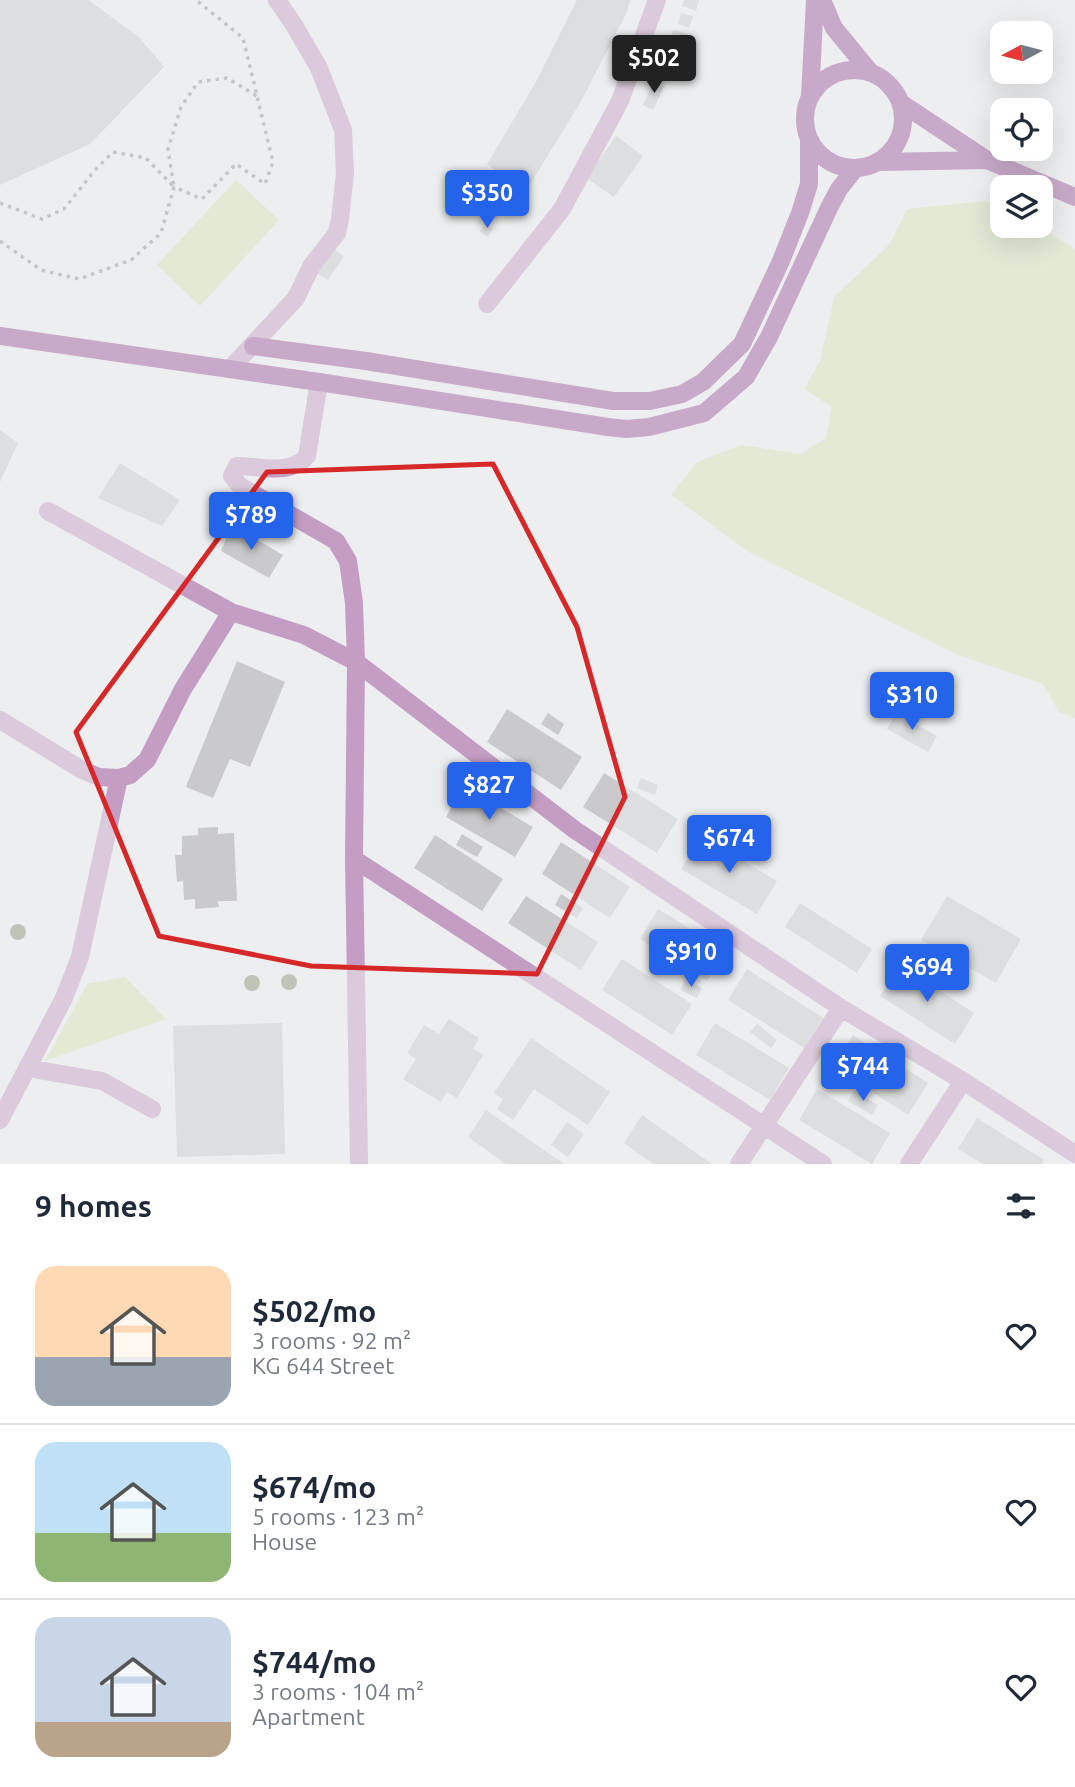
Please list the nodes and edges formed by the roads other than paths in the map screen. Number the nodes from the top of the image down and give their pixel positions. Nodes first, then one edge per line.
1 (277, 0) edge
2 (657, 0) edge
3 (815, 0) edge
4 (822, 0) edge
5 (871, 73) junction
6 (810, 97) junction
7 (901, 103) junction
8 (809, 139) junction
9 (987, 160) junction
10 (879, 162) junction
11 (855, 169) junction
12 (1075, 197) edge
13 (487, 304) dead end
14 (0, 336) edge
15 (253, 346) junction
16 (230, 369) junction
17 (319, 382) junction
18 (703, 382) junction
19 (716, 403) junction
20 (48, 510) dead end
21 (231, 612) junction
22 (356, 662) junction
23 (0, 720) edge
24 (119, 778) junction
25 (354, 859) junction
26 (841, 1008) junction
27 (27, 1068) junction
28 (964, 1081) junction
29 (152, 1109) dead end
30 (0, 1120) edge
31 (764, 1124) junction
32 (1075, 1154) edge
33 (359, 1164) edge
34 (739, 1164) edge
35 (823, 1164) edge
36 (909, 1164) edge

1 - 15 street
2 - 13 street
3 - 6 main road
4 - 5 main road
5 - 6 main road
5 - 7 main road
6 - 8 main road
7 - 9 main road
7 - 10 main road
8 - 11 main road
8 - 18 main road
9 - 10 main road
9 - 12 main road
10 - 11 main road
11 - 19 main road
14 - 16 main road
15 - 16 street
15 - 18 main road
16 - 17 main road
17 - 19 main road
17 - 22 street
18 - 19 main road
20 - 21 street
21 - 22 street
21 - 24 street
22 - 25 street
22 - 26 street
23 - 24 street
24 - 27 street
25 - 31 street
25 - 33 street
26 - 28 street
26 - 31 street
27 - 29 street
27 - 30 street
28 - 32 street
28 - 36 street
31 - 34 street
31 - 35 street

